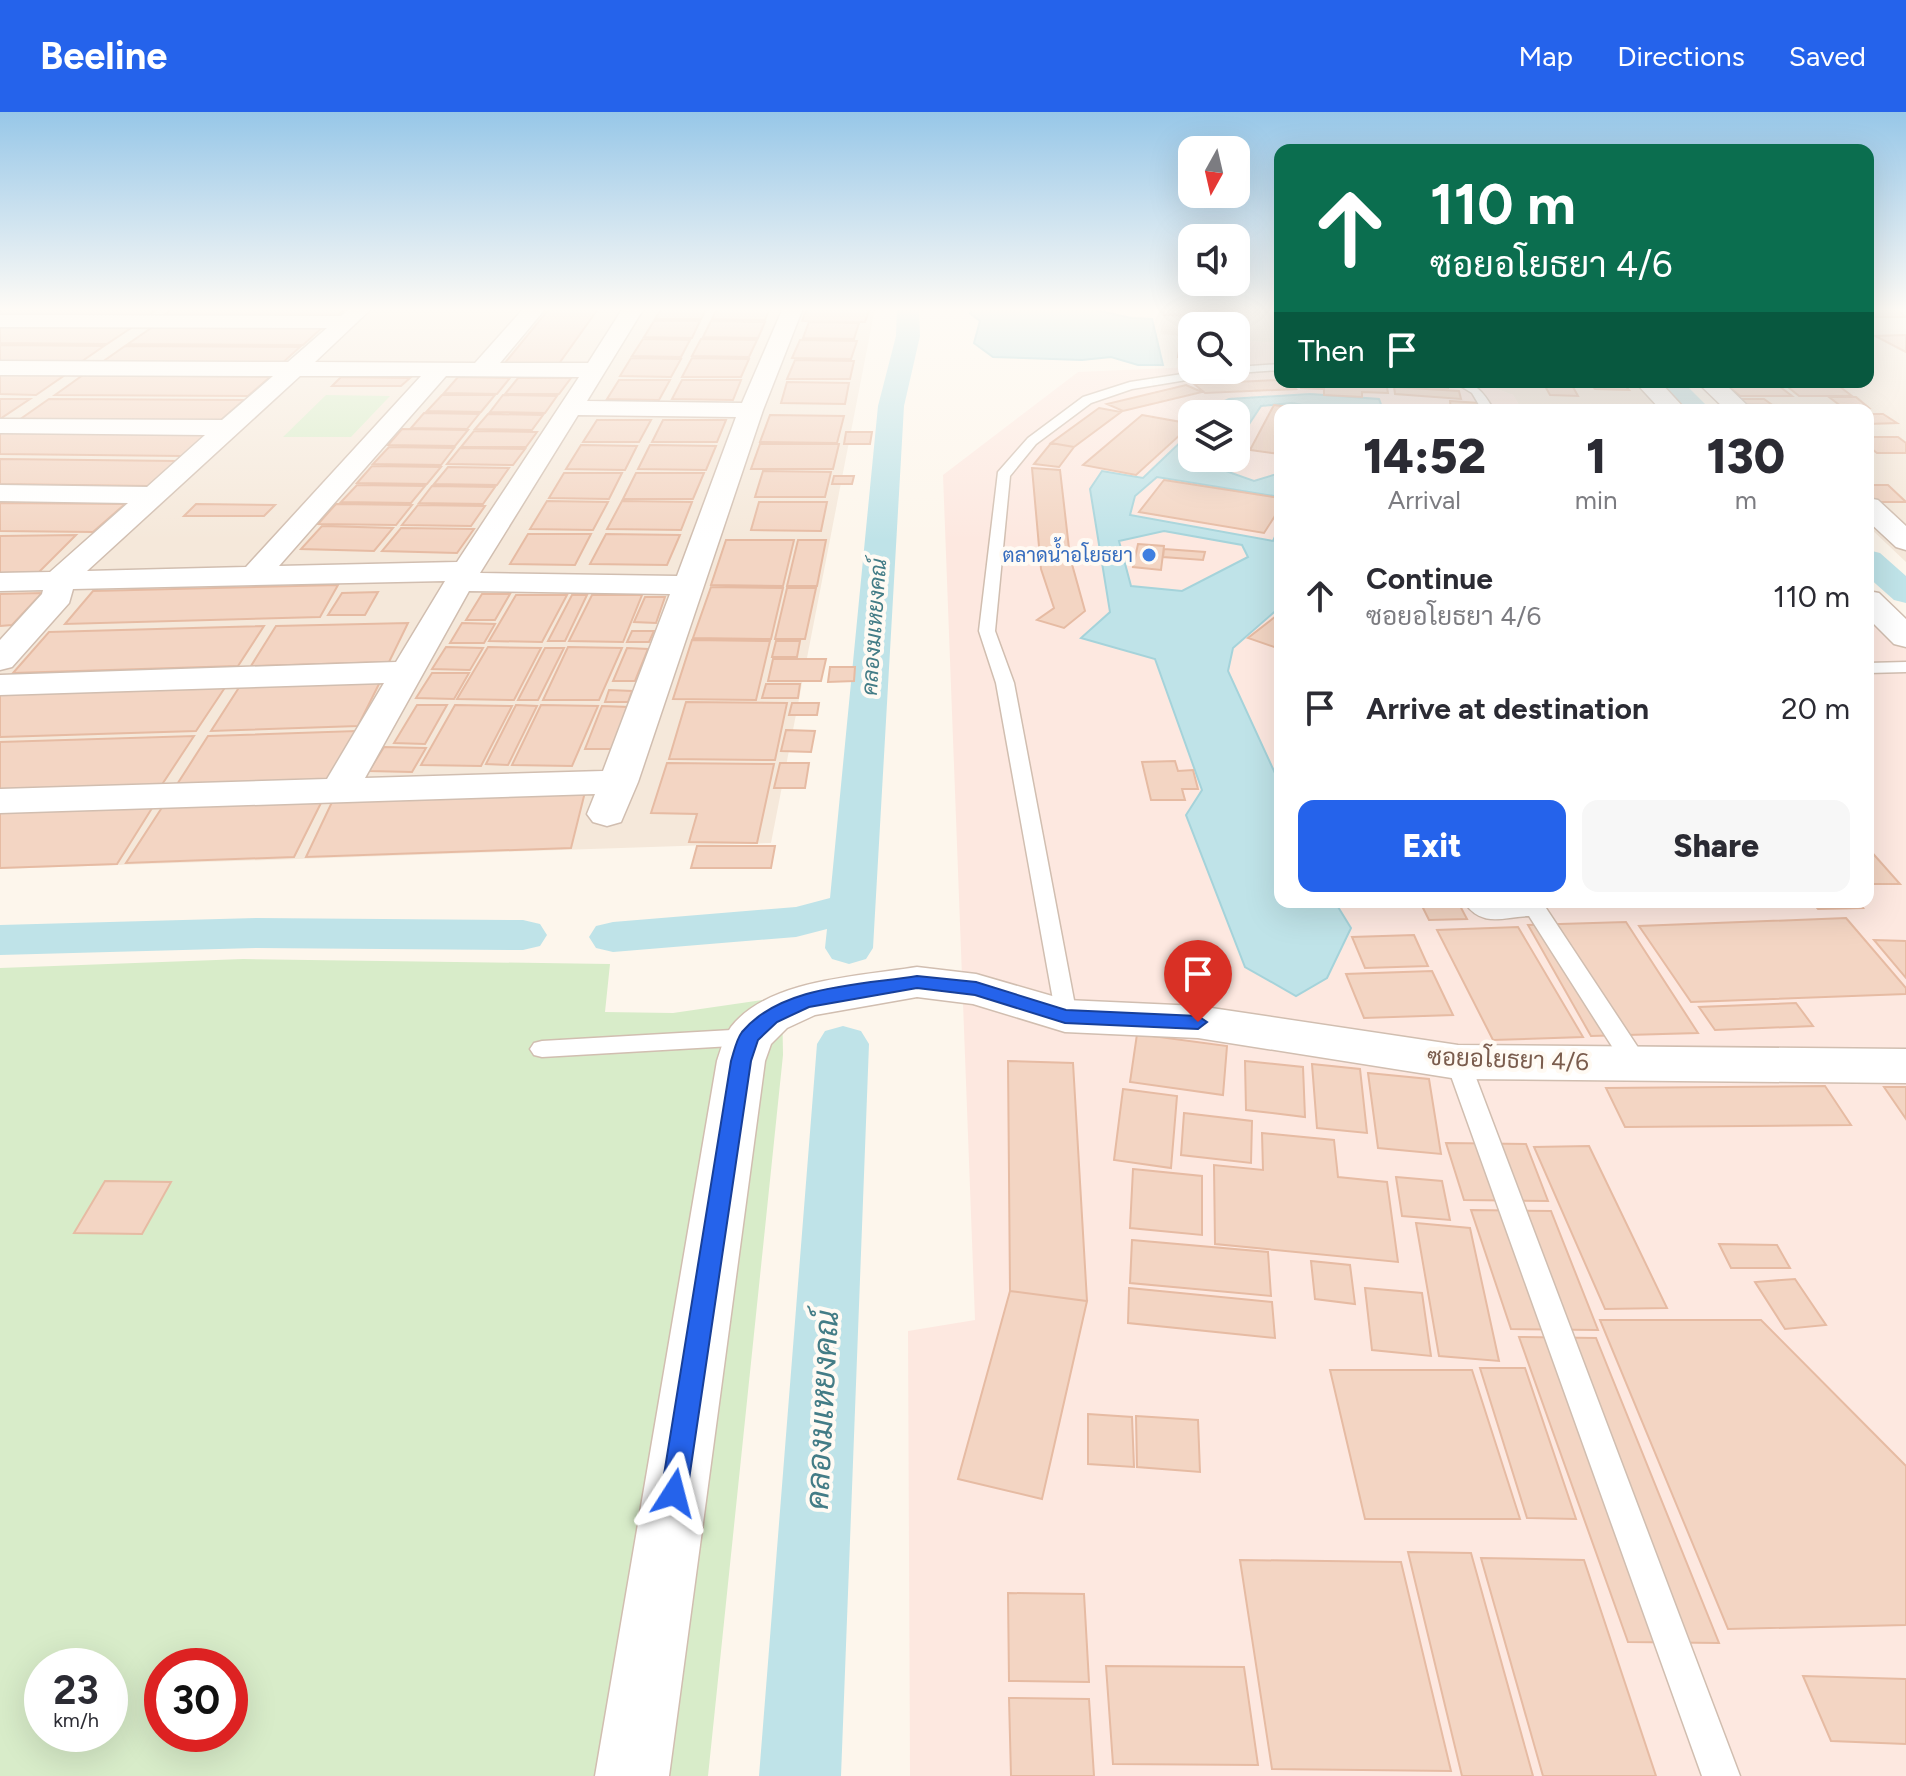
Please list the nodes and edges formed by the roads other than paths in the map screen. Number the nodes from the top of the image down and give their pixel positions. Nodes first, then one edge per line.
1 (276, 386) edge
2 (425, 386) edge
3 (585, 386) edge
4 (761, 386) edge
5 (1132, 386) edge
6 (1471, 388) edge
7 (1653, 388) edge
8 (1715, 388) edge
9 (1484, 404) edge
10 (1668, 404) edge
11 (1733, 404) edge
12 (570, 408) junction
13 (751, 410) junction
14 (0, 426) edge
15 (229, 428) junction
16 (0, 493) edge
17 (154, 495) junction
18 (1884, 511) edge
19 (1906, 541) edge
20 (254, 576) junction
21 (463, 576) junction
22 (58, 581) junction
23 (0, 582) edge
24 (690, 585) junction
25 (1874, 606) edge
26 (1906, 637) edge
27 (0, 660) edge
28 (1906, 667) edge
29 (1874, 668) edge
30 (407, 672) junction
31 (0, 685) edge
32 (339, 791) junction
33 (0, 801) edge
34 (1481, 908) edge
35 (1522, 908) edge
36 (1522, 908) edge
37 (1065, 1016) junction
38 (749, 1037) junction
39 (542, 1049) dead end
40 (1458, 1062) junction
41 (1636, 1064) junction
42 (1906, 1066) edge
43 (632, 1776) edge
44 (1721, 1776) edge

1 - 15 street
2 - 20 street
3 - 12 street
4 - 13 street
5 - 37 lane
6 - 9 lane
7 - 10 street
8 - 11 street
12 - 13 street
12 - 21 street
13 - 24 street
14 - 15 street
15 - 17 street
16 - 17 street
17 - 22 street
18 - 19 street
20 - 21 street
20 - 22 street
21 - 24 street
21 - 30 street
22 - 23 street
22 - 27 street
24 - 32 street
25 - 26 street
28 - 29 lane
30 - 31 street
30 - 32 street
32 - 33 street
34 - 35 lane
36 - 41 lane
37 - 38 street, ซอยอโยธยา 4/6
37 - 40 street, ซอยอโยธยา 4/6
38 - 39 lane
38 - 43 street
40 - 41 street, ซอยอโยธยา 4/6
40 - 44 lane
41 - 42 street, ซอยอโยธยา 4/6

